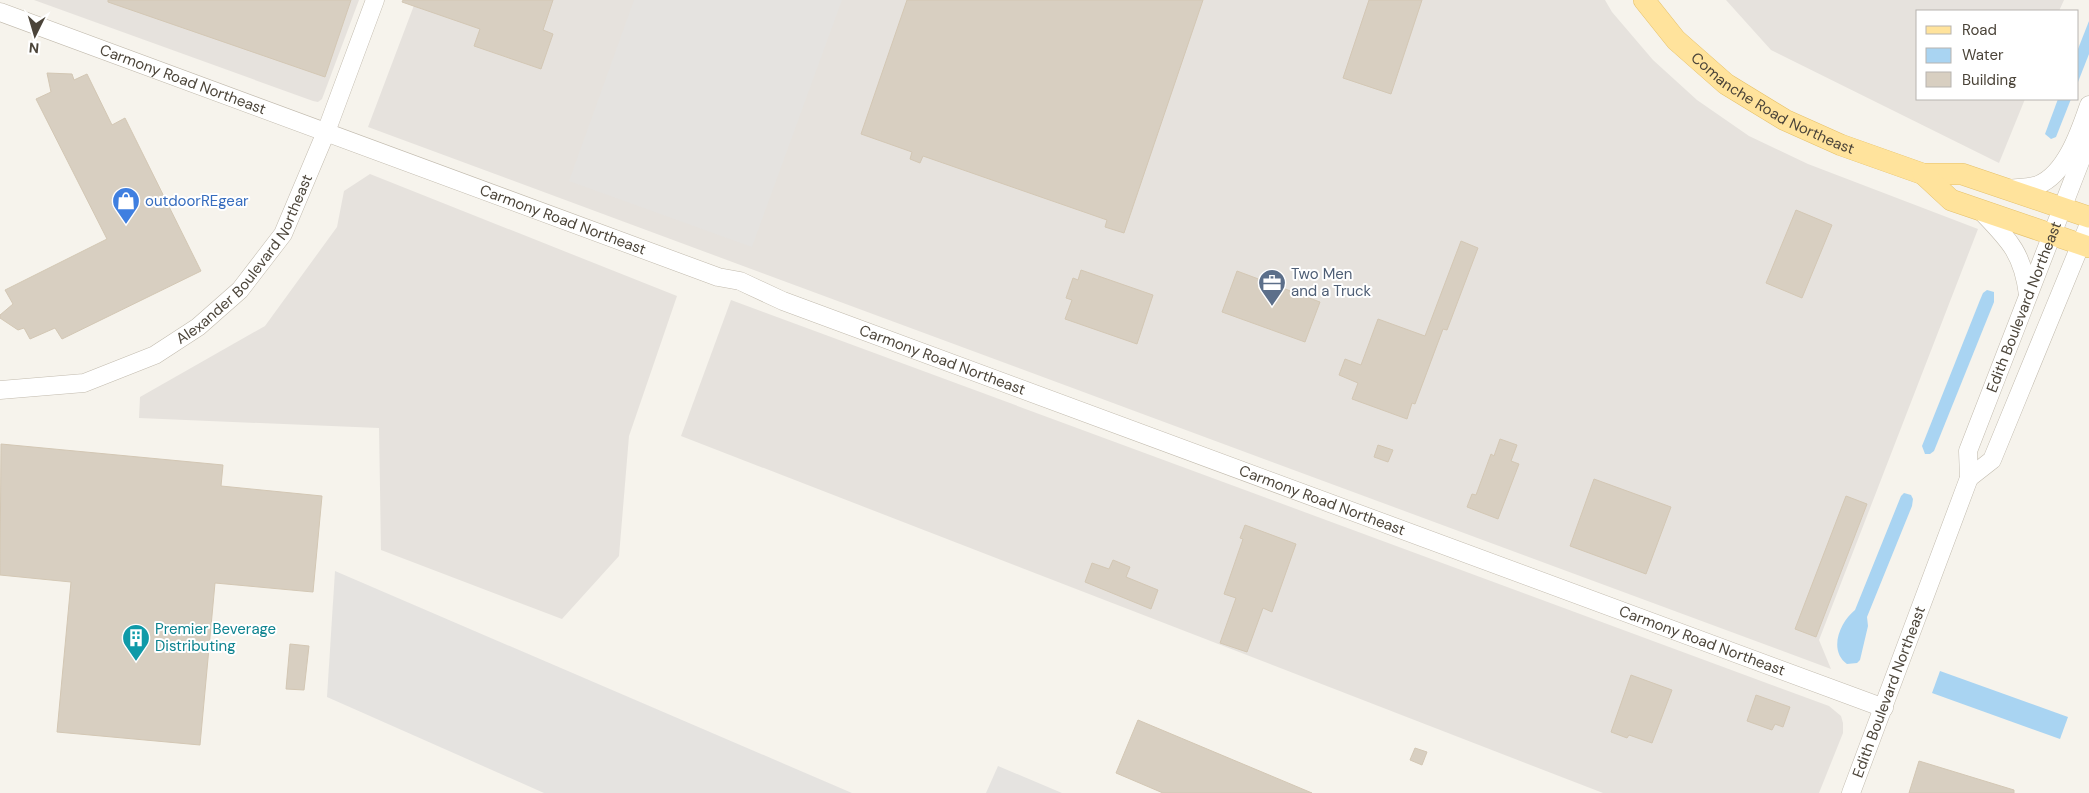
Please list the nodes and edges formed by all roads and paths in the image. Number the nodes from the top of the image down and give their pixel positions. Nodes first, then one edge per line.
1 (375, 0) edge
2 (1644, 0) edge
3 (0, 12) edge
4 (2089, 105) edge
5 (326, 132) junction
6 (2089, 139) edge
7 (1924, 174) junction
8 (2006, 189) junction
9 (2063, 208) junction
10 (1981, 211) junction
11 (2089, 217) edge
12 (2089, 224) edge
13 (2052, 234) junction
14 (2085, 246) edge
15 (2028, 296) junction
16 (0, 390) edge
17 (1969, 478) junction
18 (1884, 708) junction
19 (1851, 793) edge

1 - 5 street, Alexander Boulevard Northeast
2 - 7 main road, Comanche Road Northeast
3 - 5 street, Carmony Road Northeast
4 - 8 street
5 - 16 street, Alexander Boulevard Northeast
5 - 18 street, Carmony Road Northeast
6 - 9 street, Edith Boulevard Northeast
7 - 8 main road, Comanche Road Northeast
7 - 10 main road, Comanche Road Northeast
8 - 9 main road, Comanche Road Northeast
9 - 11 main road, Comanche Road Northeast
9 - 13 street, Edith Boulevard Northeast
10 - 13 main road, Comanche Road Northeast
10 - 15 street
12 - 14 street, Edith Boulevard Northeast
13 - 14 main road, Comanche Road Northeast
13 - 15 street, Edith Boulevard Northeast
14 - 17 street, Edith Boulevard Northeast
15 - 17 street, Edith Boulevard Northeast
17 - 18 street, Edith Boulevard Northeast
18 - 19 street, Edith Boulevard Northeast

